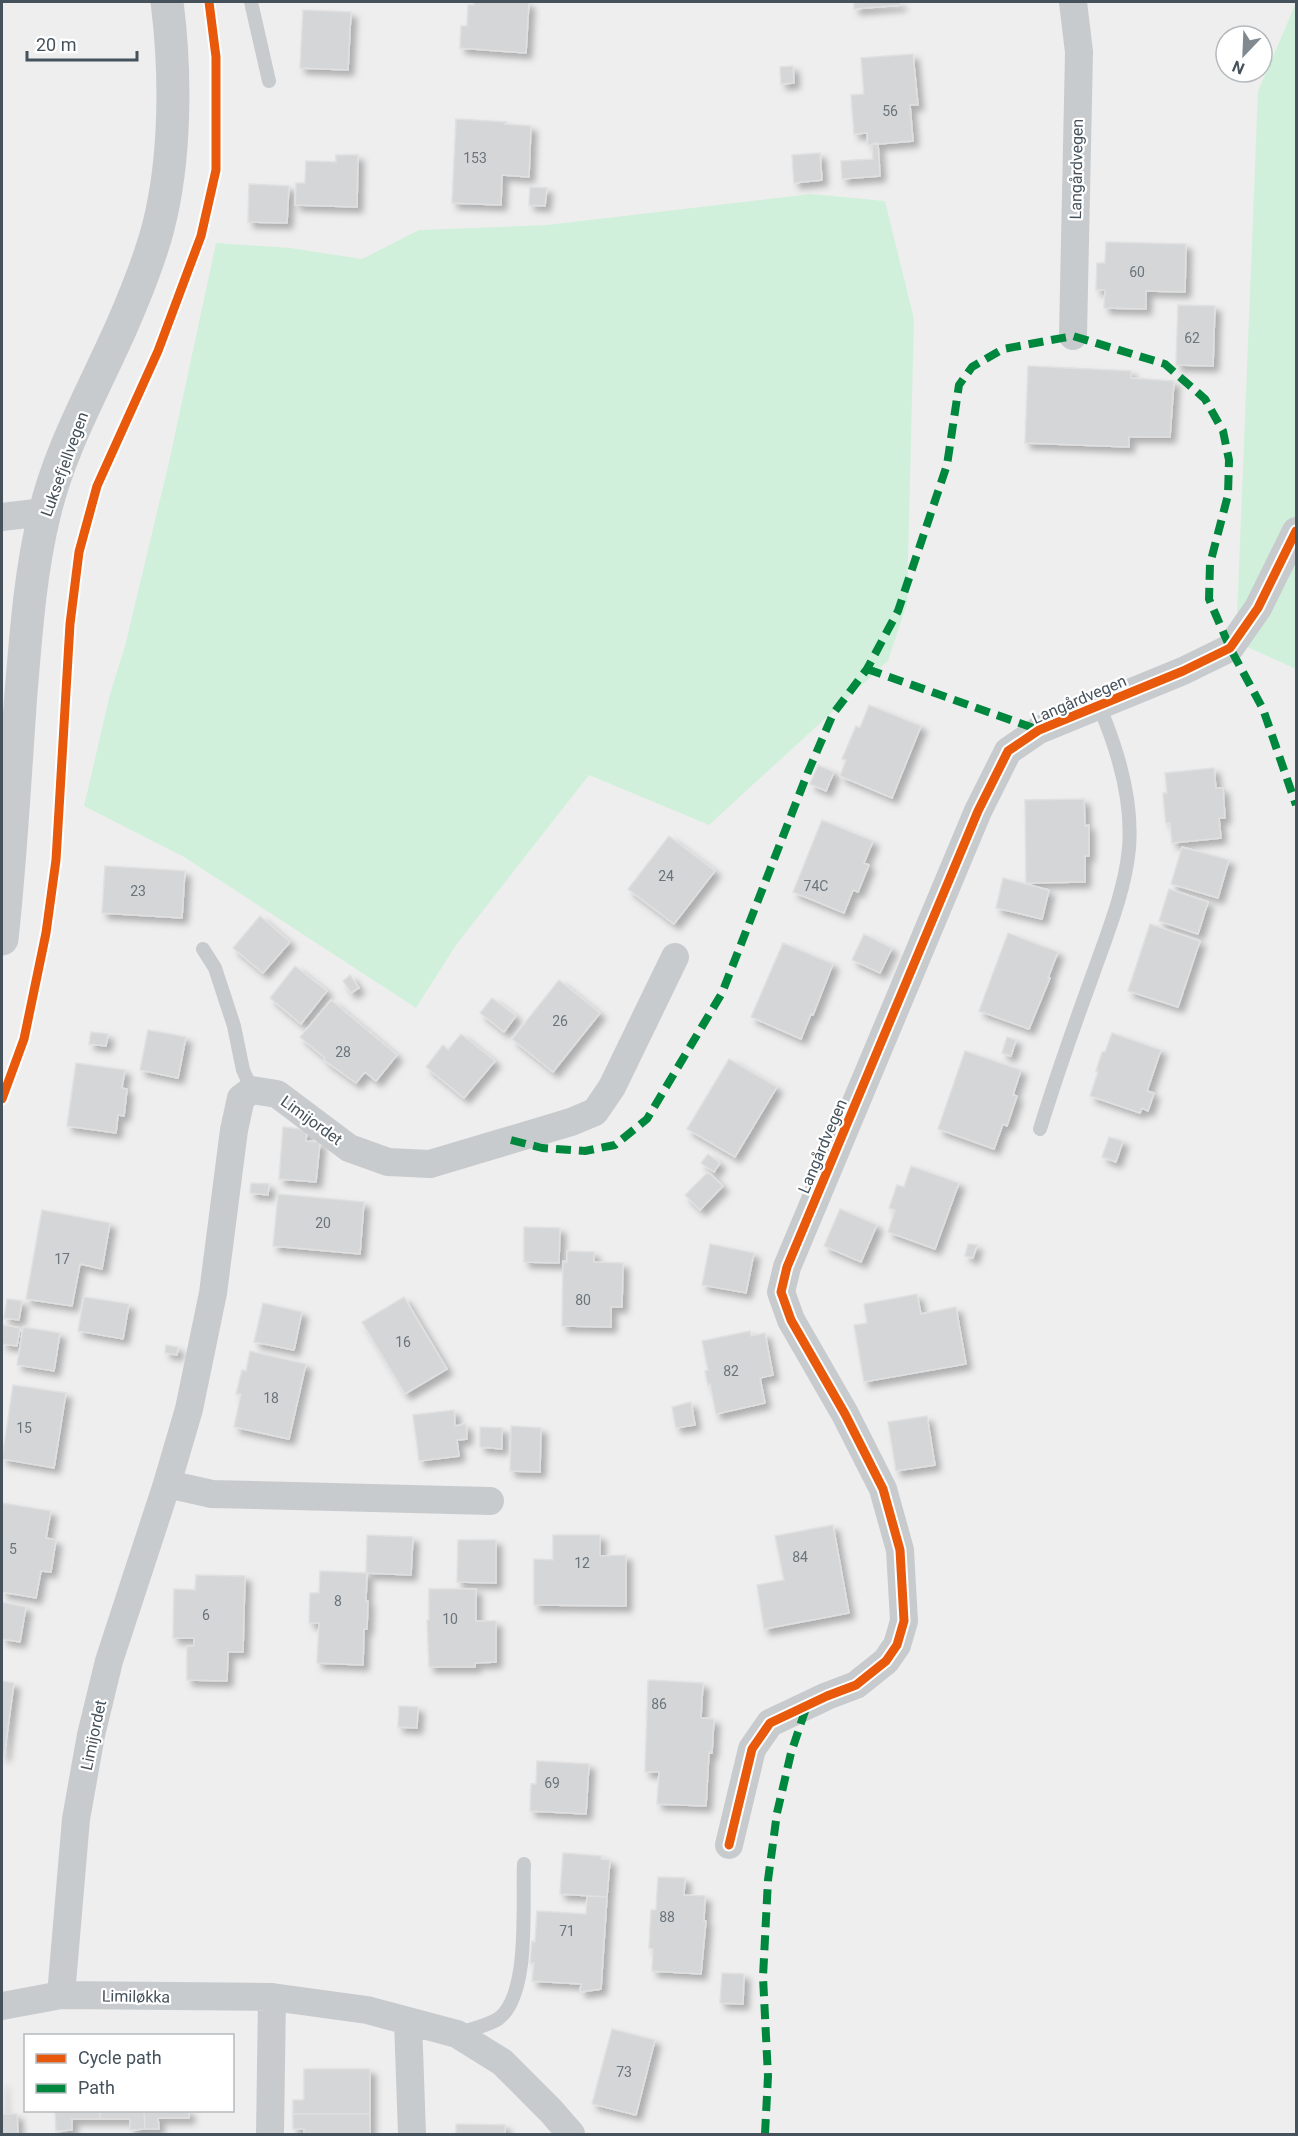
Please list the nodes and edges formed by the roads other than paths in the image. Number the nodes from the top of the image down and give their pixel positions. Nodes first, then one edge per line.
1 (167, 2) edge
2 (251, 2) edge
3 (1073, 2) edge
4 (269, 81) dead end
5 (1073, 336) dead end
6 (44, 512) junction
7 (2, 517) edge
8 (1296, 531) edge
9 (1099, 706) junction
10 (3, 922) edge
11 (203, 949) dead end
12 (675, 957) dead end
13 (252, 1090) junction
14 (1040, 1130) dead end
15 (167, 1484) junction
16 (490, 1501) dead end
17 (729, 1845) dead end
18 (524, 1864) dead end
19 (61, 1995) junction
20 (272, 1997) junction
21 (2, 2006) edge
22 (408, 2020) junction
23 (457, 2034) junction
24 (270, 2134) edge
25 (411, 2134) edge
26 (571, 2134) edge

1 - 6 main road, Luksefjellvegen
2 - 4 lane
3 - 5 street, Langårdvegen
6 - 7 street
6 - 10 main road, Luksefjellvegen
8 - 9 street, Langårdvegen
9 - 14 lane
9 - 17 street, Langårdvegen
11 - 13 lane
12 - 13 street, Limijordet
13 - 15 street, Limijordet
15 - 16 street
15 - 19 street, Limijordet
18 - 23 lane
19 - 20 street, Limiløkka
19 - 21 street, Limiløkka
20 - 22 street, Limiløkka
20 - 24 street
22 - 23 street, Limiløkka
22 - 25 street
23 - 26 street, Limiløkka

